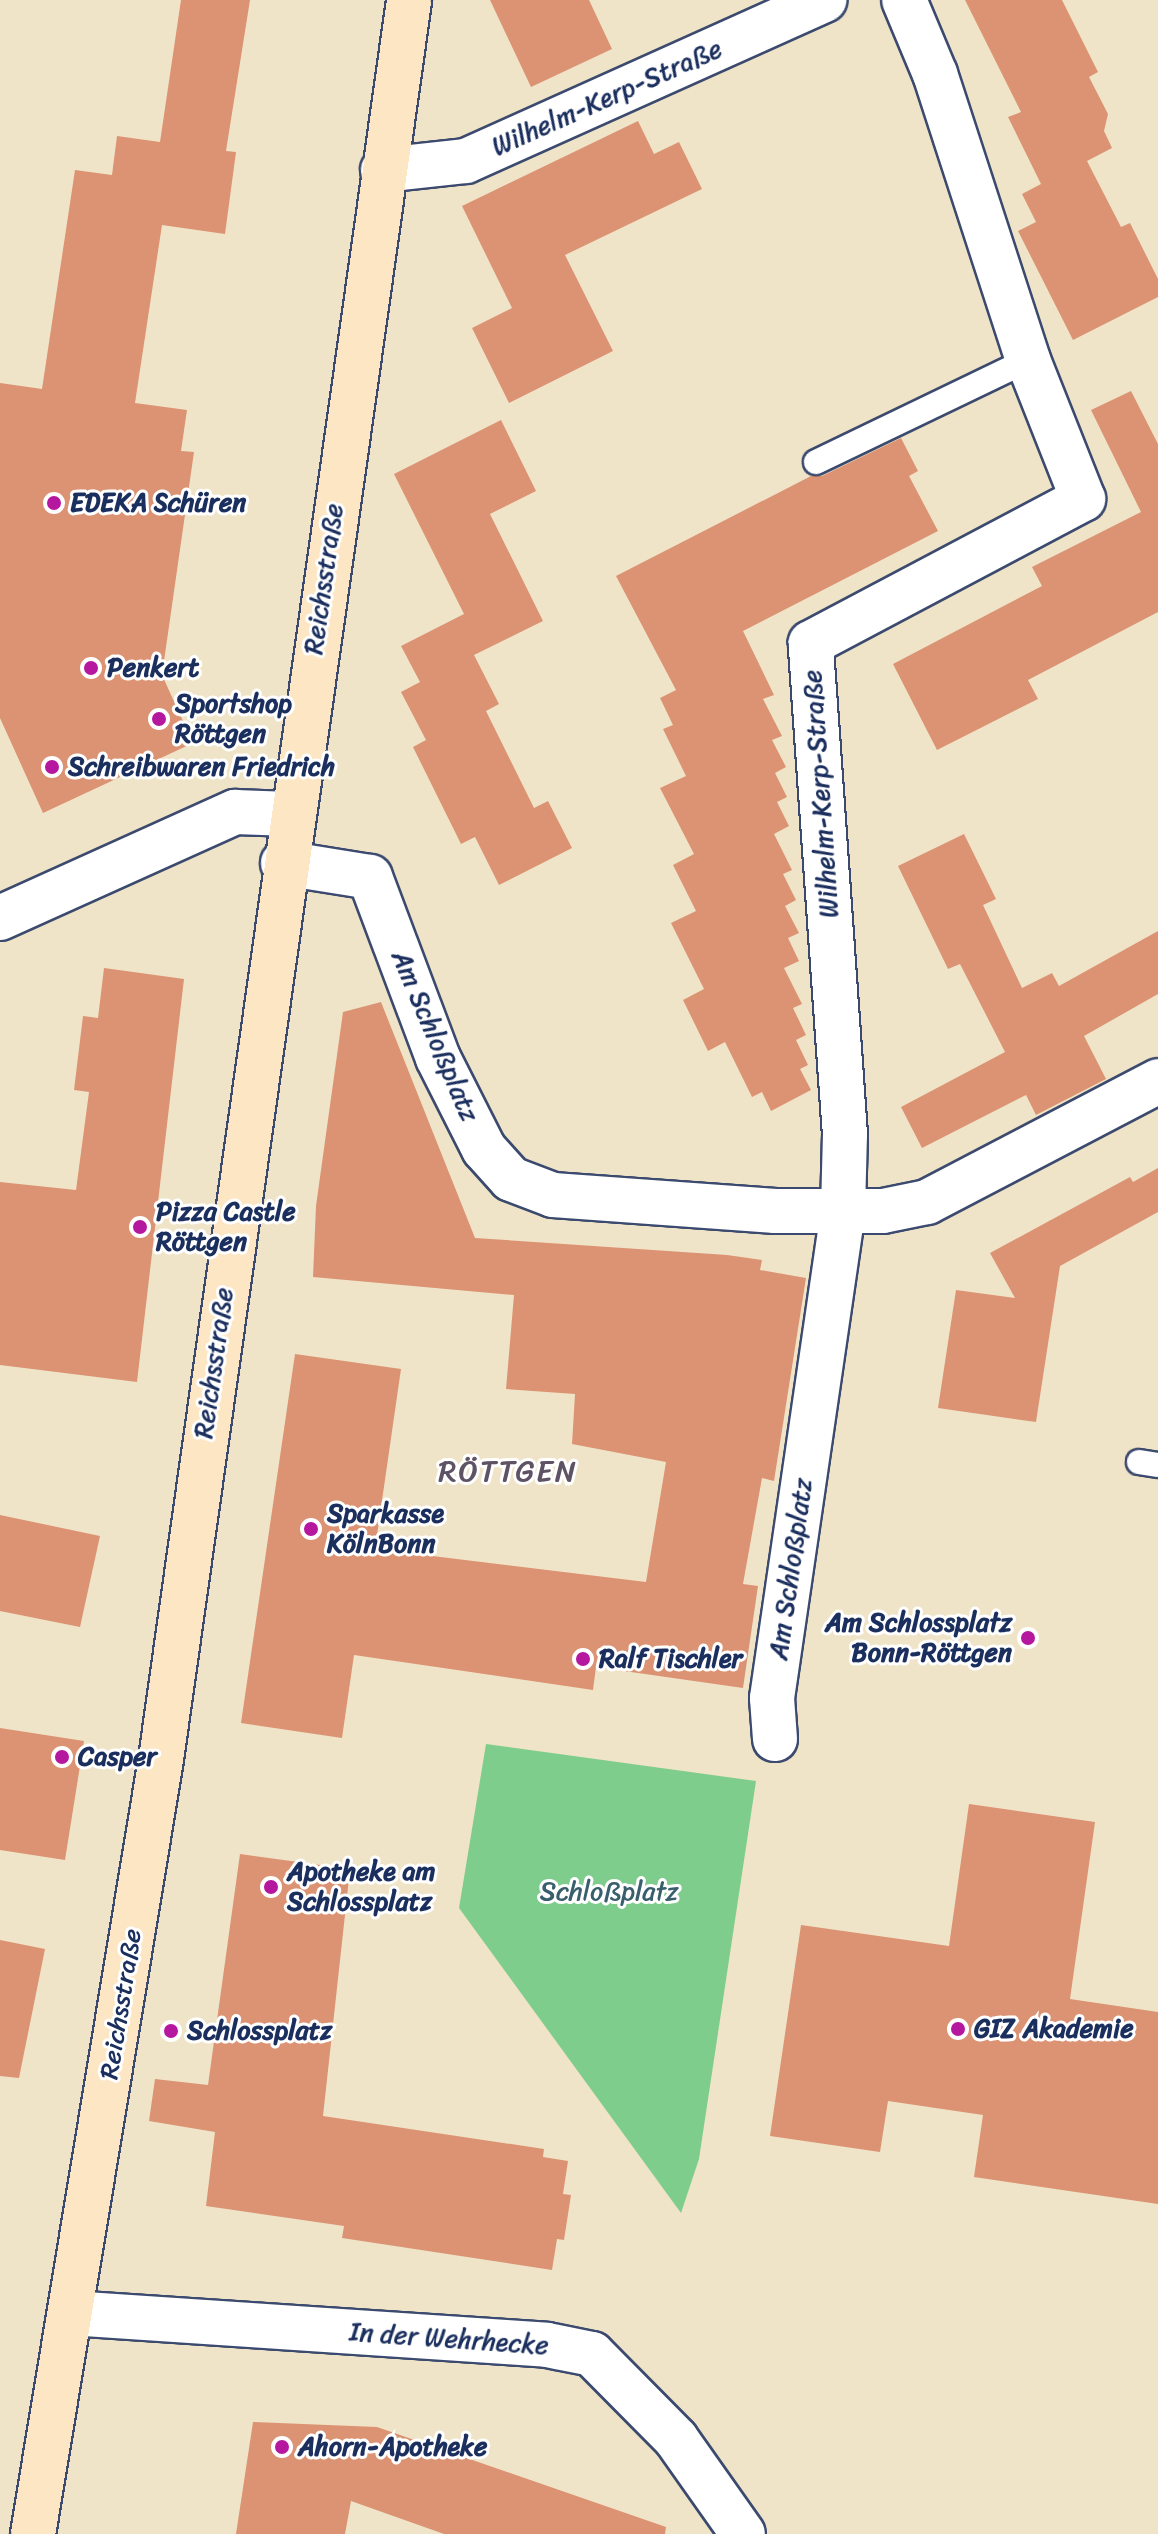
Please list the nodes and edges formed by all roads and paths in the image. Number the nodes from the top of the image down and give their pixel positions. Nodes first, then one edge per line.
1 (409, 0) edge
2 (825, 0) edge
3 (904, 0) edge
4 (383, 170) junction
5 (1028, 360) junction
6 (816, 462) dead end
7 (290, 814) junction
8 (283, 863) junction
9 (0, 918) edge
10 (1158, 1081) edge
11 (843, 1210) junction
12 (775, 1739) dead end
13 (70, 2313) junction
14 (33, 2534) edge
15 (743, 2534) edge

1 - 4 main road, Reichsstraße
2 - 4 street, Wilhelm-Kerp-Straße
3 - 5 street, Wilhelm-Kerp-Straße
4 - 7 main road, Reichsstraße
5 - 6 lane
5 - 11 street, Wilhelm-Kerp-Straße
7 - 8 main road, Reichsstraße
7 - 9 street
8 - 11 street, Am Schloßplatz
8 - 13 main road, Reichsstraße
10 - 11 street, Am Schloßplatz
11 - 12 street, Am Schloßplatz
13 - 14 main road, Reichsstraße
13 - 15 street, In der Wehrhecke

